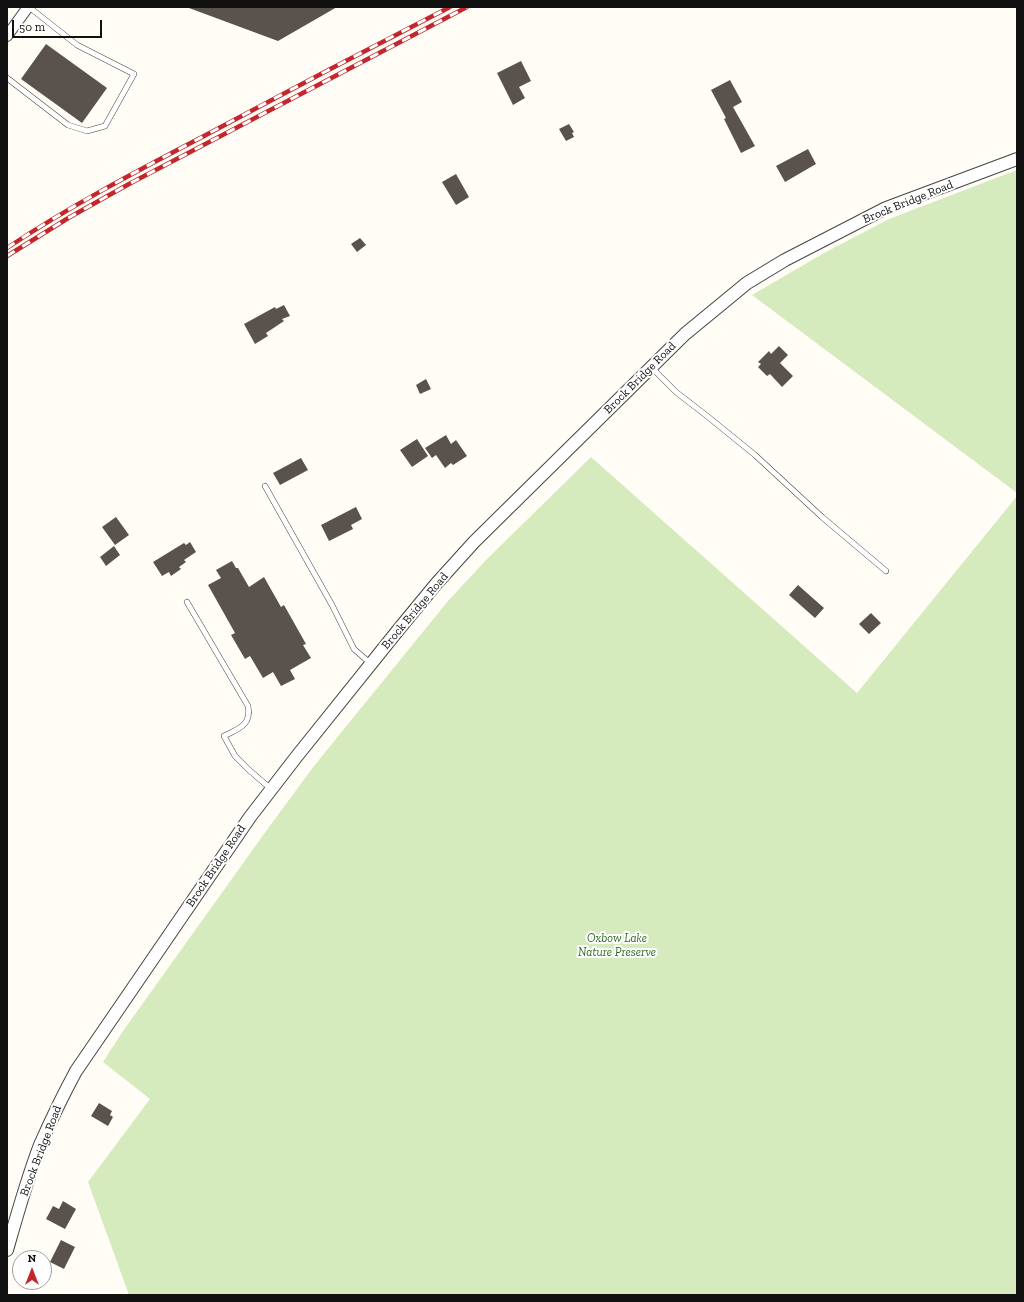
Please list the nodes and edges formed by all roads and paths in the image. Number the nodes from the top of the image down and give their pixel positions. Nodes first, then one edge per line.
1 (28, 7) edge
2 (7, 36) edge
3 (7, 78) edge
4 (1017, 159) edge
5 (651, 367) junction
6 (265, 486) dead end
7 (886, 571) dead end
8 (187, 602) dead end
9 (370, 664) junction
10 (271, 789) junction
11 (9, 1233) edge
12 (7, 1250) edge

1 - 2 street
1 - 3 lane
4 - 5 street, Brock Bridge Road
5 - 7 lane
5 - 9 street, Brock Bridge Road
6 - 9 lane
8 - 10 lane
9 - 10 street, Brock Bridge Road
10 - 11 street, Brock Bridge Road
11 - 12 street, Brock Bridge Road

